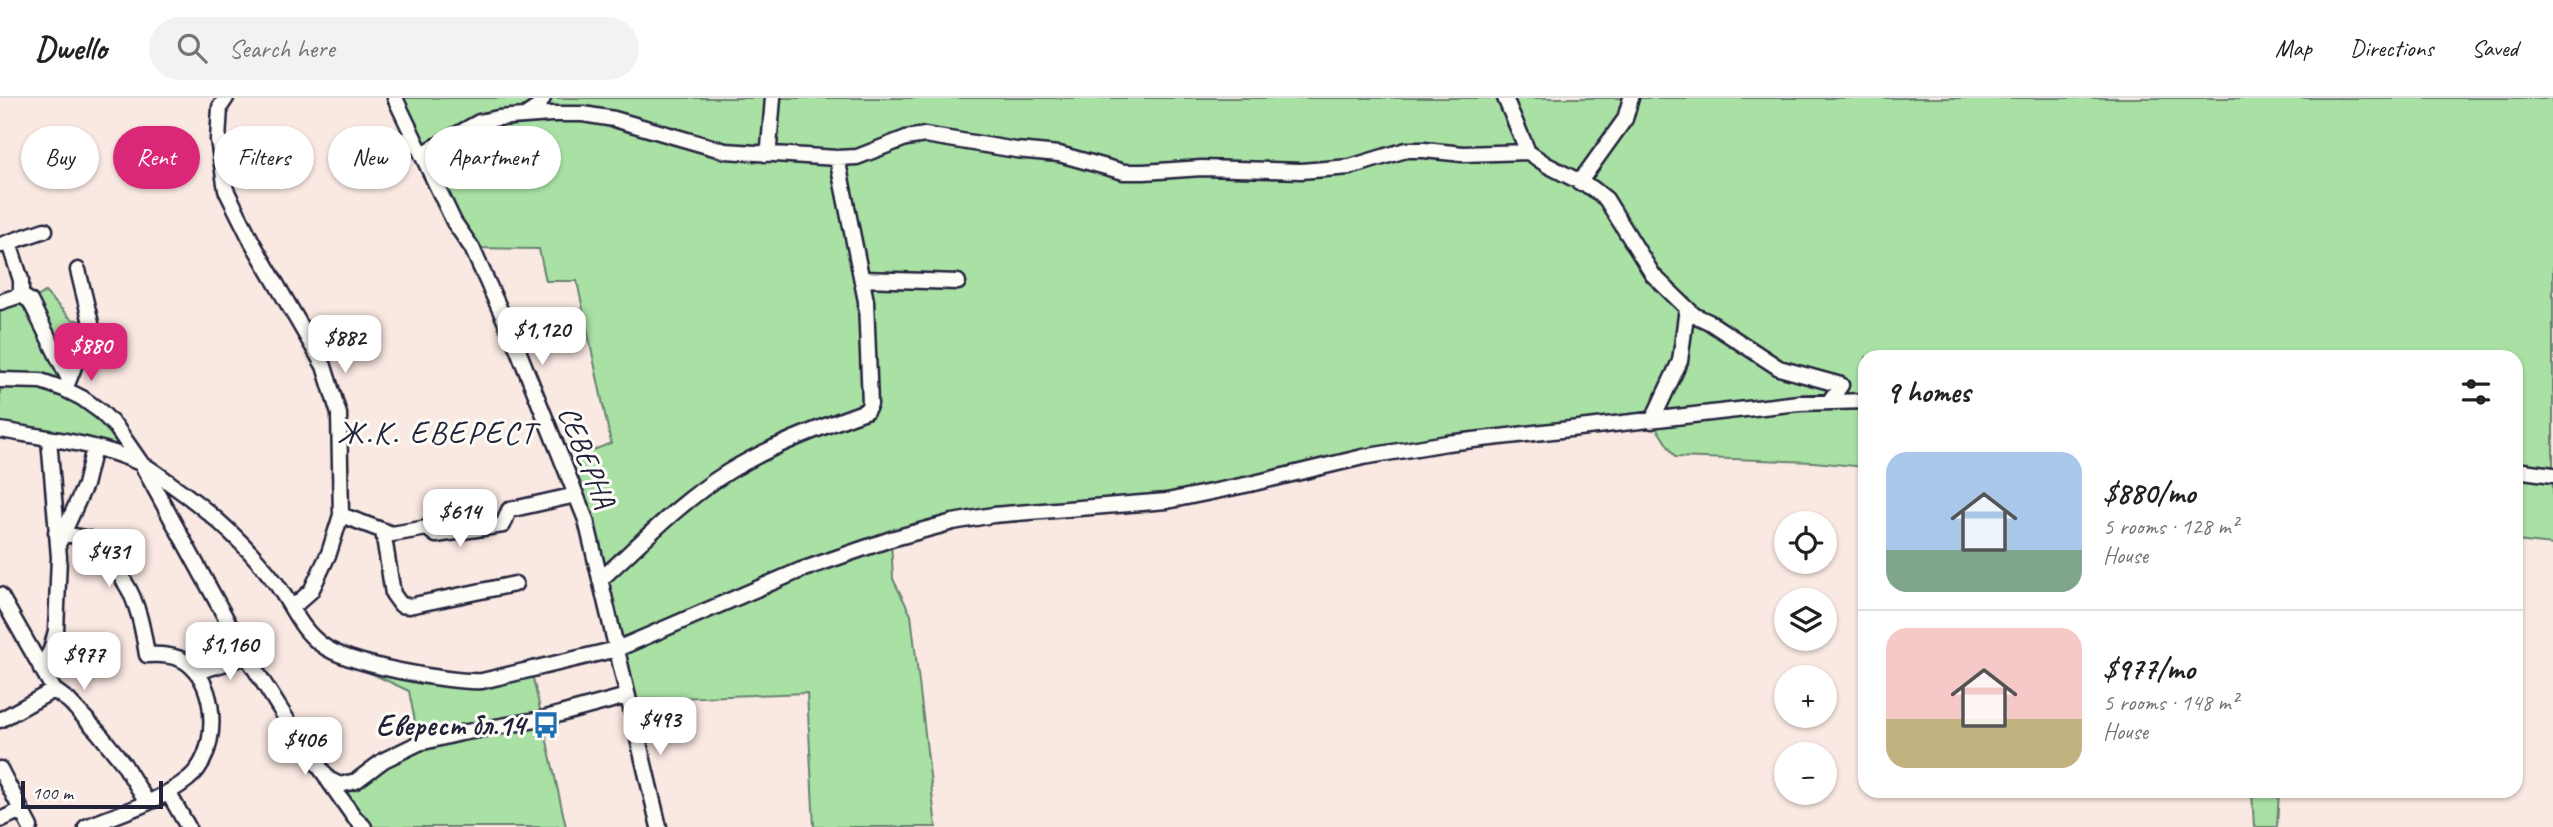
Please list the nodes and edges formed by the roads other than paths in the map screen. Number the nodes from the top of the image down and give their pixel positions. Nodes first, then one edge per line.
1 (226, 98) edge
2 (395, 98) edge
3 (543, 98) edge
4 (773, 98) edge
5 (1505, 98) edge
6 (1631, 98) edge
7 (525, 116) junction
8 (1528, 152) junction
9 (422, 154) junction
10 (764, 155) junction
11 (837, 159) junction
12 (1579, 183) junction
13 (45, 230) dead end
14 (4, 244) edge
15 (78, 270) dead end
16 (862, 279) junction
17 (958, 282) dead end
18 (21, 295) junction
19 (0, 302) edge
20 (1689, 316) junction
21 (0, 380) edge
22 (67, 384) junction
23 (1858, 401) edge
24 (1829, 402) junction
25 (1652, 421) junction
26 (0, 430) edge
27 (49, 439) junction
28 (94, 448) junction
29 (141, 463) junction
30 (2523, 471) edge
31 (2553, 475) edge
32 (576, 495) junction
33 (341, 515) junction
34 (383, 531) junction
35 (60, 532) junction
36 (600, 580) junction
37 (515, 584) dead end
38 (0, 595) edge
39 (292, 608) junction
40 (617, 649) junction
41 (246, 655) junction
42 (41, 669) junction
43 (197, 673) junction
44 (54, 690) junction
45 (627, 696) junction
46 (0, 720) edge
47 (0, 769) edge
48 (328, 779) junction
49 (168, 792) junction
50 (147, 802) junction
51 (0, 820) edge
52 (28, 822) edge
53 (86, 827) edge
54 (188, 827) edge
55 (365, 827) edge
56 (659, 827) edge

1 - 33 street
2 - 9 street, СЕВЕРНА
3 - 7 street
4 - 10 street
5 - 8 street
6 - 12 street
7 - 9 street
7 - 10 street
8 - 11 street
8 - 12 street
9 - 32 street, СЕВЕРНА
10 - 11 street
11 - 16 street
12 - 20 street
13 - 14 street
14 - 18 street
15 - 22 street
16 - 17 street
16 - 36 street
18 - 19 street
18 - 22 street
20 - 24 street
20 - 25 street
21 - 22 street
22 - 29 street
23 - 24 street
24 - 25 street
25 - 40 street
26 - 27 street
27 - 28 street
27 - 35 street
28 - 29 street
28 - 35 street
29 - 39 street
29 - 41 street
30 - 31 street
32 - 34 street
32 - 36 street, СЕВЕРНА
33 - 34 street
33 - 39 street
34 - 37 street
35 - 42 street
35 - 43 street
36 - 40 street, СЕВЕРНА
38 - 42 street
39 - 40 street
40 - 45 street, СЕВЕРНА
41 - 43 street
41 - 48 street
42 - 44 street
43 - 49 street
44 - 46 street
44 - 50 street
45 - 48 street
45 - 56 street, СЕВЕРНА
47 - 52 street
48 - 55 street
49 - 50 street
49 - 54 street
50 - 53 street
51 - 52 street

